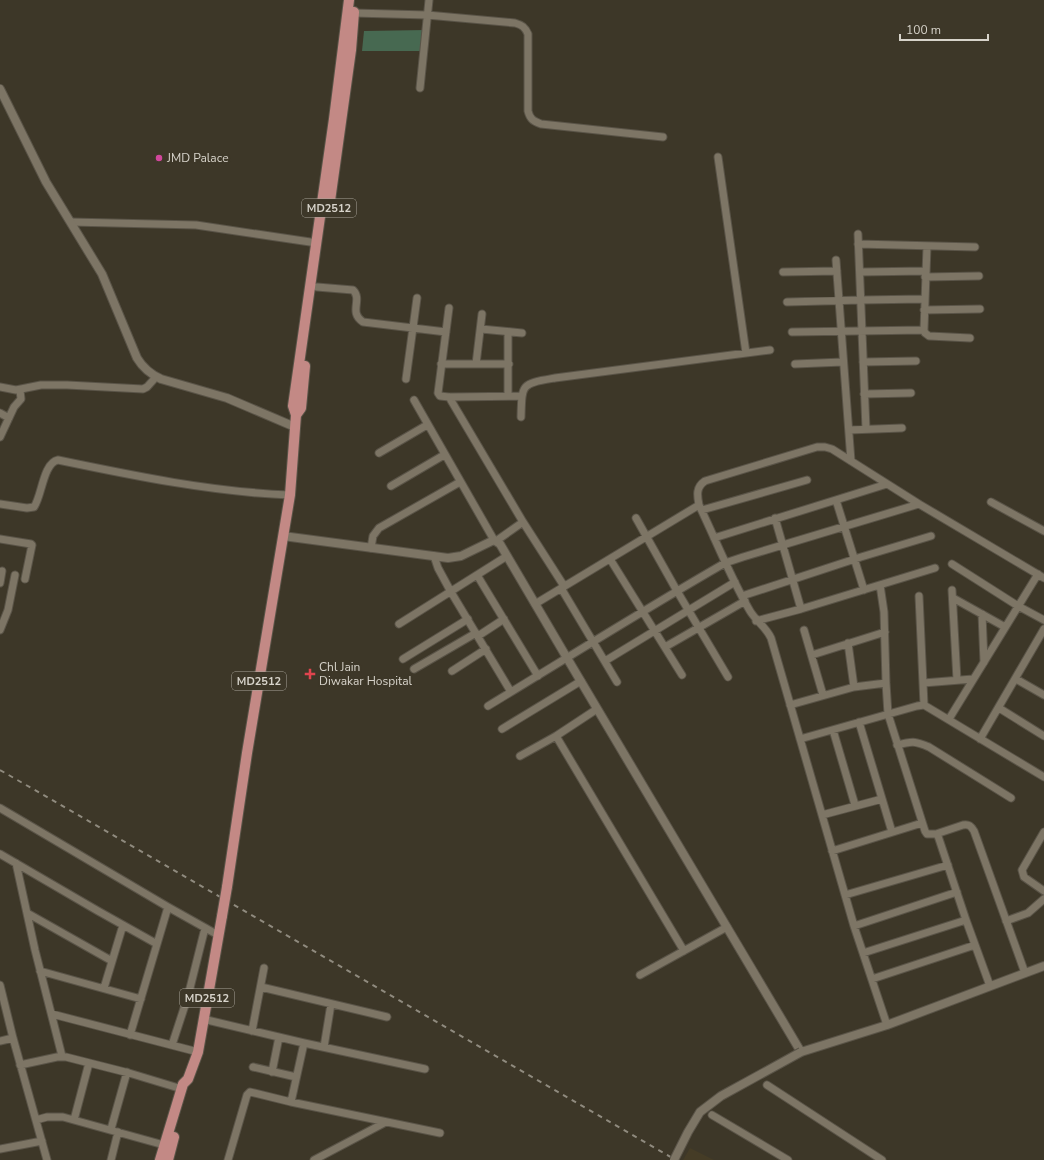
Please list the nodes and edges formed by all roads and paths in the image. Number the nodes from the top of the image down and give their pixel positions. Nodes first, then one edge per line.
1 (349, 0) edge
2 (355, 0) edge
3 (429, 0) edge
4 (354, 13) junction
5 (427, 15) junction
6 (420, 88) dead end
7 (0, 89) edge
8 (663, 138) dead end
9 (718, 157) dead end
10 (71, 222) junction
11 (858, 234) dead end
12 (317, 243) junction
13 (858, 244) junction
14 (927, 246) junction
15 (975, 247) dead end
16 (836, 260) dead end
17 (836, 271) junction
18 (783, 272) dead end
19 (860, 272) junction
20 (926, 274) junction
21 (980, 276) dead end
22 (317, 287) junction
23 (417, 298) dead end
24 (924, 299) junction
25 (839, 300) junction
26 (861, 300) junction
27 (788, 302) dead end
28 (449, 308) dead end
29 (980, 309) dead end
30 (924, 310) junction
31 (482, 314) dead end
32 (412, 328) junction
33 (480, 329) junction
34 (862, 330) junction
35 (924, 330) junction
36 (841, 331) junction
37 (446, 332) junction
38 (508, 332) junction
39 (792, 332) dead end
40 (522, 333) dead end
41 (970, 338) dead end
42 (770, 350) dead end
43 (746, 353) junction
44 (916, 361) dead end
45 (843, 362) junction
46 (863, 362) junction
47 (441, 364) junction
48 (476, 364) junction
49 (509, 364) junction
50 (795, 364) dead end
51 (156, 377) junction
52 (406, 379) dead end
53 (0, 387) edge
54 (21, 393) junction
55 (911, 393) dead end
56 (864, 394) junction
57 (508, 396) junction
58 (522, 396) junction
59 (449, 397) junction
60 (414, 400) dead end
61 (0, 413) edge
62 (296, 415) junction
63 (521, 417) dead end
64 (9, 418) junction
65 (427, 425) junction
66 (295, 427) junction
67 (902, 428) dead end
68 (866, 429) junction
69 (849, 430) junction
70 (0, 437) edge
71 (379, 453) dead end
72 (444, 455) junction
73 (851, 461) junction
74 (807, 480) dead end
75 (460, 482) junction
76 (887, 484) junction
77 (391, 486) dead end
78 (290, 494) junction
79 (836, 500) junction
80 (991, 502) dead end
81 (0, 504) edge
82 (919, 504) junction
83 (701, 508) junction
84 (636, 518) dead end
85 (775, 518) junction
86 (523, 522) junction
87 (844, 526) junction
88 (1044, 531) edge
89 (283, 536) junction
90 (931, 536) dead end
91 (646, 537) junction
92 (714, 538) junction
93 (0, 539) edge
94 (495, 540) junction
95 (783, 545) junction
96 (371, 548) junction
97 (434, 556) junction
98 (507, 556) junction
99 (610, 559) junction
100 (854, 559) junction
101 (725, 563) junction
102 (952, 564) dead end
103 (935, 568) dead end
104 (2, 571) dead end
105 (15, 575) dead end
106 (477, 575) junction
107 (1041, 576) edge
108 (25, 579) dead end
109 (793, 579) junction
110 (735, 582) junction
111 (0, 584) edge
112 (880, 585) junction
113 (563, 587) junction
114 (864, 590) junction
115 (677, 591) junction
116 (450, 592) junction
117 (919, 596) dead end
118 (744, 598) junction
119 (535, 604) junction
120 (1018, 606) junction
121 (801, 609) junction
122 (688, 610) junction
123 (642, 612) junction
124 (982, 614) junction
125 (468, 619) junction
126 (504, 619) junction
127 (1044, 620) edge
128 (756, 621) junction
129 (399, 624) dead end
130 (699, 627) junction
131 (1005, 627) junction
132 (1044, 629) edge
133 (0, 630) edge
134 (804, 630) dead end
135 (654, 631) junction
136 (885, 632) junction
137 (477, 635) junction
138 (592, 641) junction
139 (848, 643) junction
140 (665, 647) junction
141 (486, 649) junction
142 (812, 655) junction
143 (567, 658) junction
144 (403, 659) dead end
145 (604, 661) junction
146 (984, 662) junction
147 (414, 669) dead end
148 (452, 671) dead end
149 (682, 675) dead end
150 (538, 676) junction
151 (728, 677) dead end
152 (973, 679) junction
153 (1016, 679) junction
154 (957, 680) junction
155 (580, 681) junction
156 (617, 682) dead end
157 (886, 683) junction
158 (923, 683) junction
159 (854, 687) junction
160 (511, 692) junction
161 (1044, 695) edge
162 (823, 696) junction
163 (790, 705) junction
164 (924, 705) junction
165 (488, 706) dead end
166 (999, 708) junction
167 (597, 709) junction
168 (888, 714) junction
169 (949, 719) junction
170 (859, 722) junction
171 (502, 729) dead end
172 (833, 730) junction
173 (556, 736) junction
174 (1044, 736) edge
175 (980, 738) junction
176 (800, 739) junction
177 (897, 745) junction
178 (520, 756) dead end
179 (1044, 777) edge
180 (1011, 798) dead end
181 (882, 799) junction
182 (855, 805) junction
183 (0, 808) edge
184 (822, 815) junction
185 (922, 823) junction
186 (892, 832) junction
187 (1044, 832) edge
188 (936, 834) junction
189 (832, 851) junction
190 (0, 854) edge
191 (16, 863) junction
192 (948, 865) junction
193 (1044, 891) edge
194 (956, 892) junction
195 (845, 895) junction
196 (1044, 900) edge
197 (168, 907) junction
198 (27, 913) junction
199 (966, 920) junction
200 (1006, 921) junction
201 (123, 925) junction
202 (854, 926) junction
203 (727, 927) junction
204 (205, 928) junction
205 (218, 936) junction
206 (157, 944) junction
207 (975, 945) junction
208 (684, 951) junction
209 (863, 953) junction
210 (112, 960) junction
211 (1044, 966) edge
212 (264, 968) dead end
213 (40, 971) junction
214 (1025, 973) junction
215 (640, 976) dead end
216 (872, 979) junction
217 (0, 985) edge
218 (990, 986) junction
219 (261, 987) junction
220 (104, 988) junction
221 (141, 998) junction
222 (331, 1004) junction
223 (52, 1014) junction
224 (387, 1017) dead end
225 (204, 1019) junction
226 (887, 1025) junction
227 (252, 1031) junction
228 (130, 1035) junction
229 (13, 1038) junction
230 (279, 1038) junction
231 (0, 1041) edge
232 (304, 1043) junction
233 (172, 1046) junction
234 (324, 1047) junction
235 (198, 1052) junction
236 (801, 1052) junction
237 (62, 1056) junction
238 (88, 1063) junction
239 (20, 1065) junction
240 (253, 1067) dead end
241 (425, 1069) dead end
242 (127, 1072) junction
243 (272, 1072) junction
244 (296, 1077) junction
245 (188, 1079) junction
246 (767, 1085) dead end
247 (182, 1089) junction
248 (291, 1102) junction
249 (712, 1115) dead end
250 (36, 1120) junction
251 (74, 1120) junction
252 (386, 1122) junction
253 (114, 1131) junction
254 (440, 1133) dead end
255 (42, 1141) junction
256 (164, 1145) junction
257 (0, 1149) edge
258 (47, 1160) edge
259 (111, 1160) edge
260 (160, 1160) edge
261 (168, 1160) edge
262 (228, 1160) edge
263 (314, 1160) edge
264 (674, 1160) edge
265 (788, 1160) edge
266 (882, 1160) edge

1 - 12 main road, MD2512
2 - 4 main road, MD2512
3 - 5 street
4 - 5 street
4 - 22 main road, MD2512
5 - 6 street
5 - 8 street
7 - 10 street
9 - 43 street
10 - 12 street
10 - 51 street
11 - 13 street
12 - 62 main road, MD2512
13 - 14 street
13 - 19 street
14 - 15 street
14 - 20 street
16 - 17 street
17 - 18 street
17 - 25 street
19 - 20 street
19 - 26 street
20 - 21 street
20 - 24 street
22 - 32 street
22 - 62 main road, MD2512
23 - 32 street
24 - 26 street
24 - 30 street
25 - 26 street
25 - 27 street
25 - 36 street
26 - 34 street
28 - 37 street
29 - 30 street
30 - 35 street
31 - 33 street
32 - 37 street
32 - 52 street
33 - 38 street
33 - 48 street
34 - 35 street
34 - 36 street
34 - 46 street
35 - 41 street
36 - 39 street
36 - 45 street
37 - 47 street
38 - 40 street
38 - 49 street
42 - 43 street
43 - 58 street
44 - 46 street
45 - 50 street
45 - 69 street
46 - 56 street
47 - 48 street
47 - 59 street
48 - 49 street
49 - 57 street
51 - 54 street
51 - 66 street
53 - 54 street
54 - 64 street
55 - 56 street
56 - 68 street
57 - 58 street
57 - 59 street
58 - 63 street
59 - 86 street
60 - 65 street
61 - 64 street
62 - 66 main road, MD2512
64 - 70 street
65 - 71 street
65 - 72 street
66 - 78 main road, MD2512
67 - 68 street
68 - 69 street
69 - 73 street
72 - 75 street
72 - 77 street
73 - 76 street
73 - 83 street
74 - 83 street
75 - 94 street
75 - 96 street
76 - 79 street
76 - 82 street
78 - 81 street
78 - 89 main road, MD2512
79 - 85 street
79 - 87 street
80 - 88 street
82 - 87 street
82 - 107 street
83 - 91 street
83 - 92 street
84 - 91 street
85 - 92 street
85 - 95 street
86 - 94 street
86 - 113 street
87 - 95 street
87 - 100 street
89 - 96 street
89 - 205 main road, MD2512, bridge
90 - 100 street
91 - 99 street
91 - 115 street
92 - 101 street
93 - 108 street
94 - 97 street
94 - 98 street
95 - 101 street
95 - 109 street
96 - 97 street
97 - 116 street
98 - 106 street
98 - 119 street
99 - 113 street
99 - 123 street
100 - 109 street
100 - 114 street
101 - 110 street
101 - 115 street
102 - 120 street
103 - 112 street
104 - 111 street
105 - 133 street
106 - 116 street
106 - 126 street
107 - 120 street
109 - 118 street
109 - 121 street
110 - 118 street
110 - 122 street
112 - 114 street
112 - 136 street
113 - 119 street
113 - 138 street
114 - 121 street
115 - 122 street
115 - 123 street
116 - 125 street
116 - 129 street
117 - 158 street
118 - 128 street
118 - 130 street
119 - 143 street
120 - 127 street
120 - 131 street
121 - 128 street
122 - 130 street
122 - 135 street
123 - 135 street
123 - 138 street
124 - 131 street
124 - 146 street
124 - 154 street
125 - 137 street
125 - 144 street
126 - 137 street
126 - 150 street
128 - 163 street
130 - 140 street
130 - 151 street
131 - 146 street
132 - 153 street
134 - 142 street
135 - 140 street
135 - 145 street
136 - 139 street
136 - 157 street
137 - 141 street
137 - 147 street
138 - 143 street
138 - 145 street
139 - 142 street
139 - 159 street
140 - 149 street
141 - 148 street
141 - 160 street
142 - 162 street
143 - 150 street
143 - 155 street
145 - 156 street
146 - 152 street
150 - 160 street
152 - 154 street
152 - 169 street
153 - 161 street
153 - 166 street
154 - 158 street
155 - 167 street
155 - 171 street
157 - 159 street
157 - 168 street
158 - 164 street
159 - 162 street
160 - 165 street
162 - 163 street
163 - 176 street
164 - 168 street
164 - 169 street
166 - 174 street
166 - 175 street
167 - 173 street
167 - 203 street
168 - 170 street
168 - 177 street
169 - 175 street
170 - 172 street
170 - 181 street
172 - 176 street
172 - 182 street
173 - 178 street
173 - 208 street
175 - 179 street
176 - 184 street
177 - 180 street
177 - 185 street
181 - 182 street
181 - 186 street
182 - 184 street
183 - 197 street
184 - 189 street
185 - 186 street
185 - 188 street
186 - 189 street
187 - 193 street
188 - 192 street
188 - 200 street
189 - 195 street
190 - 191 street
191 - 198 street
191 - 201 street
192 - 194 street
192 - 195 street
194 - 199 street
194 - 202 street
195 - 202 street
196 - 200 street
197 - 204 street
197 - 206 street
198 - 210 street
198 - 213 street
199 - 207 street
199 - 209 street
200 - 214 street
201 - 206 street
201 - 210 street
202 - 209 street
203 - 208 street
203 - 236 street
204 - 205 street
204 - 233 street
205 - 225 main road, MD2512
206 - 221 street
207 - 216 street
207 - 218 street
208 - 215 street
209 - 216 street
210 - 220 street
211 - 214 street
212 - 219 street
213 - 220 street
213 - 223 street
214 - 218 street
216 - 226 street
217 - 229 street
218 - 226 street
219 - 222 street
219 - 227 street
220 - 221 street
221 - 228 street
222 - 224 street
222 - 234 street
223 - 228 street
223 - 237 street
225 - 227 street
225 - 235 main road, MD2512
226 - 236 street
227 - 230 street
228 - 233 street
229 - 231 street
229 - 239 street
230 - 232 street
230 - 243 street
232 - 234 street
232 - 244 street
233 - 235 street
234 - 241 street
235 - 245 main road, MD2512
236 - 264 street, bridge
237 - 238 street
237 - 239 street
238 - 242 street
238 - 251 street
239 - 250 street
240 - 243 street
242 - 247 street
242 - 253 street
243 - 244 street
244 - 248 street
245 - 247 main road, MD2512
245 - 261 main road, MD2512
246 - 266 street
247 - 256 main road, MD2512
248 - 252 street
248 - 262 street
249 - 265 street
250 - 251 street
250 - 255 street
251 - 253 street
252 - 254 street
252 - 263 street
253 - 256 street
253 - 259 street
255 - 257 street
255 - 258 street
256 - 260 main road, MD2512

